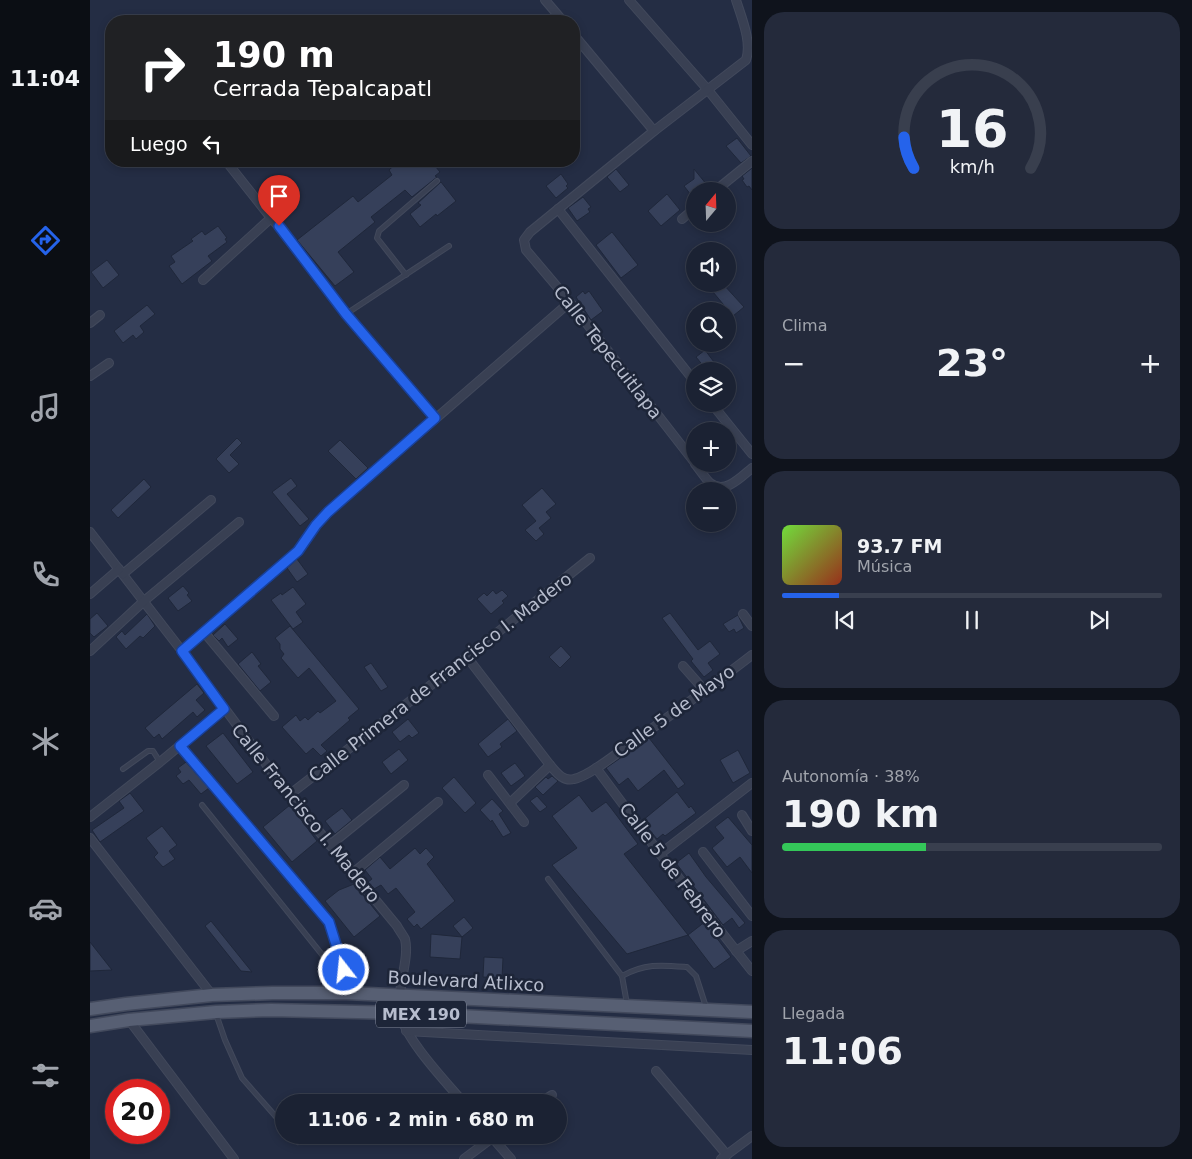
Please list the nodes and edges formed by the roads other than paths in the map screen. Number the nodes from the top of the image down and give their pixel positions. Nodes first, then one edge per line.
1 (546, 0) edge
2 (629, 0) edge
3 (736, 0) edge
4 (558, 15) edge
5 (580, 42) edge
6 (708, 90) junction
7 (654, 131) junction
8 (752, 145) edge
9 (752, 161) edge
10 (231, 167) edge
11 (437, 181) dead end
12 (726, 182) edge
13 (558, 209) junction
14 (686, 216) edge
15 (271, 218) junction
16 (682, 219) dead end
17 (449, 246) dead end
18 (406, 275) junction
19 (203, 280) dead end
20 (570, 302) junction
21 (346, 314) junction
22 (100, 315) dead end
23 (90, 323) edge
24 (109, 363) dead end
25 (686, 371) edge
26 (90, 376) edge
27 (718, 412) edge
28 (435, 418) junction
29 (686, 451) edge
30 (752, 454) edge
31 (752, 468) edge
32 (702, 472) edge
33 (211, 500) dead end
34 (239, 522) dead end
35 (90, 532) edge
36 (590, 558) dead end
37 (121, 572) junction
38 (90, 594) edge
39 (144, 601) junction
40 (743, 614) dead end
41 (752, 626) edge
42 (204, 632) junction
43 (90, 651) edge
44 (182, 651) junction
45 (752, 655) edge
46 (467, 657) junction
47 (684, 666) dead end
48 (706, 691) junction
49 (224, 709) junction
50 (274, 716) dead end
51 (180, 746) junction
52 (160, 762) junction
53 (550, 765) junction
54 (596, 768) junction
55 (123, 769) dead end
56 (488, 775) dead end
57 (752, 783) edge
58 (404, 785) dead end
59 (288, 795) junction
60 (438, 802) dead end
61 (510, 803) junction
62 (202, 805) dead end
63 (742, 815) dead end
64 (90, 817) edge
65 (524, 822) dead end
66 (752, 831) edge
67 (90, 838) edge
68 (330, 845) junction
69 (703, 852) dead end
70 (660, 854) junction
71 (354, 872) junction
72 (548, 879) dead end
73 (752, 916) edge
74 (752, 941) edge
75 (736, 951) junction
76 (752, 971) edge
77 (622, 976) junction
78 (345, 987) junction
79 (212, 995) junction
80 (399, 996) junction
81 (627, 1006) junction
82 (656, 1007) junction
83 (90, 1009) edge
84 (707, 1010) junction
85 (216, 1012) junction
86 (752, 1012) edge
87 (400, 1013) junction
88 (129, 1020) junction
89 (90, 1026) edge
90 (655, 1026) junction
91 (752, 1031) edge
92 (406, 1032) junction
93 (752, 1050) edge
94 (656, 1071) dead end
95 (456, 1094) edge
96 (275, 1116) edge
97 (752, 1136) edge
98 (483, 1144) edge
99 (499, 1144) edge
100 (724, 1157) edge
101 (234, 1159) edge
102 (464, 1159) edge
103 (511, 1159) edge

1 - 4 street
2 - 6 street
3 - 6 street
5 - 7 street
6 - 7 street
6 - 8 street
7 - 13 street
9 - 12 street
10 - 15 street
11 - 18 lane
13 - 20 street, Calle Tepecuitlapa
13 - 25 street
14 - 16 street
15 - 19 street
15 - 21 street
17 - 18 lane
18 - 21 lane
20 - 28 street
20 - 29 street, Calle Tepecuitlapa
21 - 28 street
22 - 23 street
24 - 26 street
27 - 30 street
28 - 42 street
31 - 32 street, Calle Tepecuitlapa
33 - 37 street
34 - 39 street
35 - 37 street, Calle Francisco I. Madero
36 - 46 street, Calle Primera de Francisco I. Madero
37 - 38 street
37 - 39 street, Calle Francisco I. Madero
39 - 43 street
39 - 44 street, Calle Francisco I. Madero
40 - 41 street
42 - 44 street
42 - 50 street
44 - 49 street, Calle Francisco I. Madero
45 - 48 street, Calle 5 de Mayo
46 - 53 street
46 - 59 street, Calle Primera de Francisco I. Madero
47 - 48 street
48 - 54 street, Calle 5 de Mayo
49 - 51 street
49 - 59 street, Calle Francisco I. Madero
51 - 52 street
51 - 78 lane
52 - 55 lane
52 - 64 street
53 - 54 street, Calle 5 de Mayo
53 - 61 street
54 - 70 street, Calle 5 de Febrero
56 - 61 street
57 - 70 street
58 - 68 street
59 - 68 street, Calle Francisco I. Madero
60 - 71 street
61 - 65 street
62 - 78 lane
63 - 66 street
67 - 79 street
68 - 71 street, Calle Francisco I. Madero
69 - 73 street
70 - 75 street, Calle 5 de Febrero
71 - 80 street, Calle Francisco I. Madero
72 - 77 lane
74 - 75 street
75 - 76 street, Calle 5 de Febrero
77 - 81 lane
77 - 84 lane
78 - 79 main road, Boulevard Atlixco / MEX 190
78 - 80 main road, Boulevard Atlixco / MEX 190
79 - 83 main road, Boulevard Atlixco / MEX 190
80 - 81 main road, Boulevard Atlixco / MEX 190
80 - 87 street, Calle Francisco I. Madero
81 - 82 main road, Boulevard Atlixco / MEX 190
82 - 84 main road, Boulevard Atlixco / MEX 190
82 - 90 main road
84 - 86 main road, Boulevard Atlixco / MEX 190
85 - 87 main road, MEX 190
85 - 88 main road, MEX 190
85 - 96 lane
87 - 90 main road, MEX 190
87 - 92 street, Calle Francisco I. Madero
88 - 89 main road, MEX 190
88 - 101 street
90 - 91 main road, MEX 190
92 - 93 street
92 - 95 street
94 - 100 street
97 - 100 street
98 - 102 street
99 - 103 street

